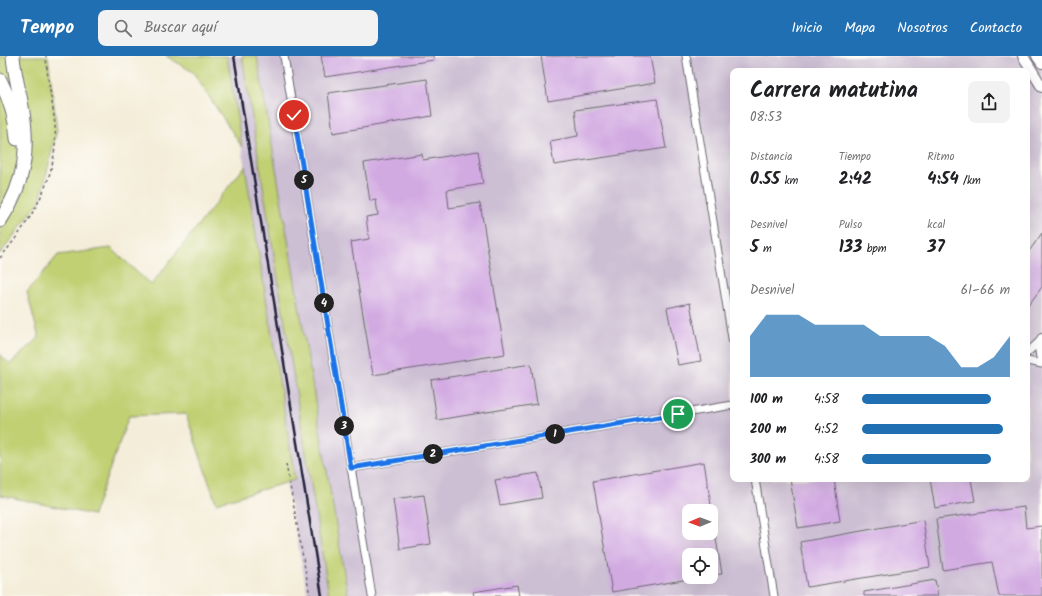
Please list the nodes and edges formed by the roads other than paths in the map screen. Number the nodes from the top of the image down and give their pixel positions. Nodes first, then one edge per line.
1 (13, 56) edge
2 (284, 56) edge
3 (686, 56) edge
4 (1023, 56) edge
5 (1037, 56) edge
6 (1042, 63) edge
7 (0, 80) edge
8 (1042, 87) edge
9 (0, 207) edge
10 (0, 221) edge
11 (730, 326) edge
12 (1042, 339) edge
13 (1030, 349) edge
14 (1030, 361) edge
15 (1042, 363) edge
16 (730, 405) edge
17 (351, 468) junction
18 (755, 482) edge
19 (372, 596) edge
20 (774, 596) edge

1 - 10 highway
2 - 17 street
3 - 11 street
4 - 8 street
5 - 6 street
7 - 9 highway
12 - 13 street
12 - 15 street
14 - 15 street
16 - 17 street
17 - 19 street
18 - 20 street

